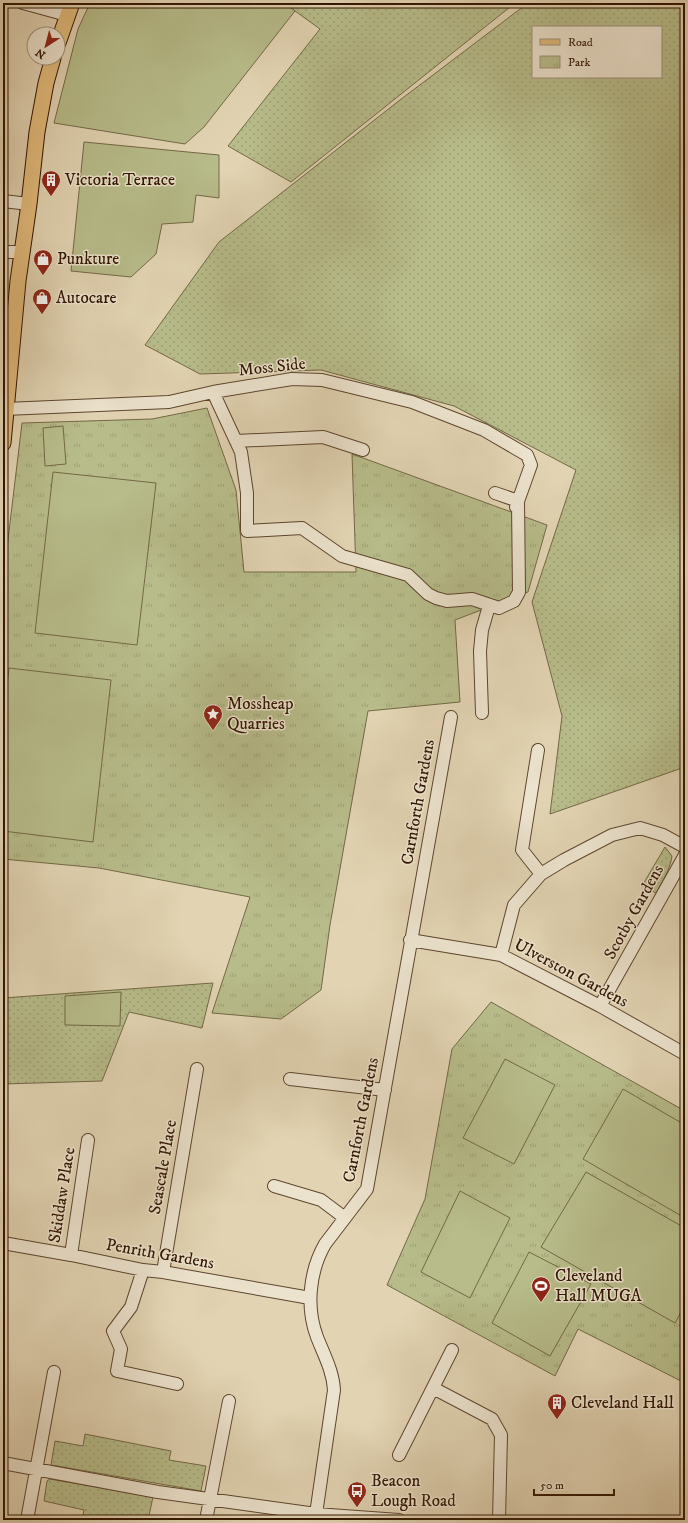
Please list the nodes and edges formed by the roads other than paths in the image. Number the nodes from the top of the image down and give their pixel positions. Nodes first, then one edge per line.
1 (23, 3) edge
2 (69, 9) edge
3 (64, 26) edge
4 (51, 66) edge
5 (3, 201) edge
6 (29, 204) junction
7 (22, 252) junction
8 (3, 254) edge
9 (212, 392) junction
10 (5, 409) junction
11 (236, 441) junction
12 (3, 443) edge
13 (363, 450) dead end
14 (495, 493) dead end
15 (517, 504) junction
16 (489, 606) junction
17 (482, 713) dead end
18 (451, 717) dead end
19 (538, 750) dead end
20 (685, 847) edge
21 (685, 855) edge
22 (541, 874) junction
23 (410, 940) junction
24 (502, 955) junction
25 (600, 1006) junction
26 (685, 1054) edge
27 (197, 1069) dead end
28 (290, 1079) dead end
29 (385, 1090) junction
30 (88, 1140) dead end
31 (274, 1186) dead end
32 (345, 1218) junction
33 (3, 1243) edge
34 (70, 1255) junction
35 (143, 1270) junction
36 (163, 1272) junction
37 (310, 1298) junction
38 (452, 1350) dead end
39 (54, 1372) dead end
40 (177, 1384) dead end
41 (433, 1388) junction
42 (230, 1401) dead end
43 (399, 1456) dead end
44 (3, 1463) edge
45 (38, 1469) junction
46 (210, 1499) junction
47 (316, 1514) junction
48 (351, 1518) edge
49 (27, 1520) edge
50 (206, 1520) edge
51 (399, 1520) edge
52 (499, 1520) edge

1 - 2 street
2 - 3 main road
4 - 6 main road
5 - 6 street
6 - 7 main road
7 - 8 street
7 - 10 main road
9 - 10 street, Moss Side
9 - 11 street
9 - 15 street, Moss Side
10 - 12 main road
11 - 13 street
11 - 16 street
14 - 15 street
15 - 16 street
16 - 17 street
18 - 23 street, Carnforth Gardens
19 - 22 street
20 - 22 street
21 - 25 street, Scotby Gardens
22 - 24 street
23 - 24 street, Ulverston Gardens
23 - 29 street, Carnforth Gardens
24 - 25 street, Ulverston Gardens
25 - 26 street, Ulverston Gardens
27 - 36 street, Seascale Place
28 - 29 street
29 - 32 street, Carnforth Gardens
30 - 34 street, Skiddaw Place
31 - 32 street
32 - 37 street, Carnforth Gardens
33 - 34 street, Penrith Gardens
34 - 35 street, Penrith Gardens
35 - 36 street, Penrith Gardens
35 - 40 street
36 - 37 street, Penrith Gardens
37 - 47 street, Carnforth Gardens
38 - 41 street
39 - 45 street
41 - 43 street
41 - 52 street
42 - 46 street
44 - 45 street
45 - 46 street
45 - 49 street
46 - 47 street
46 - 50 street
47 - 48 street
48 - 51 street

